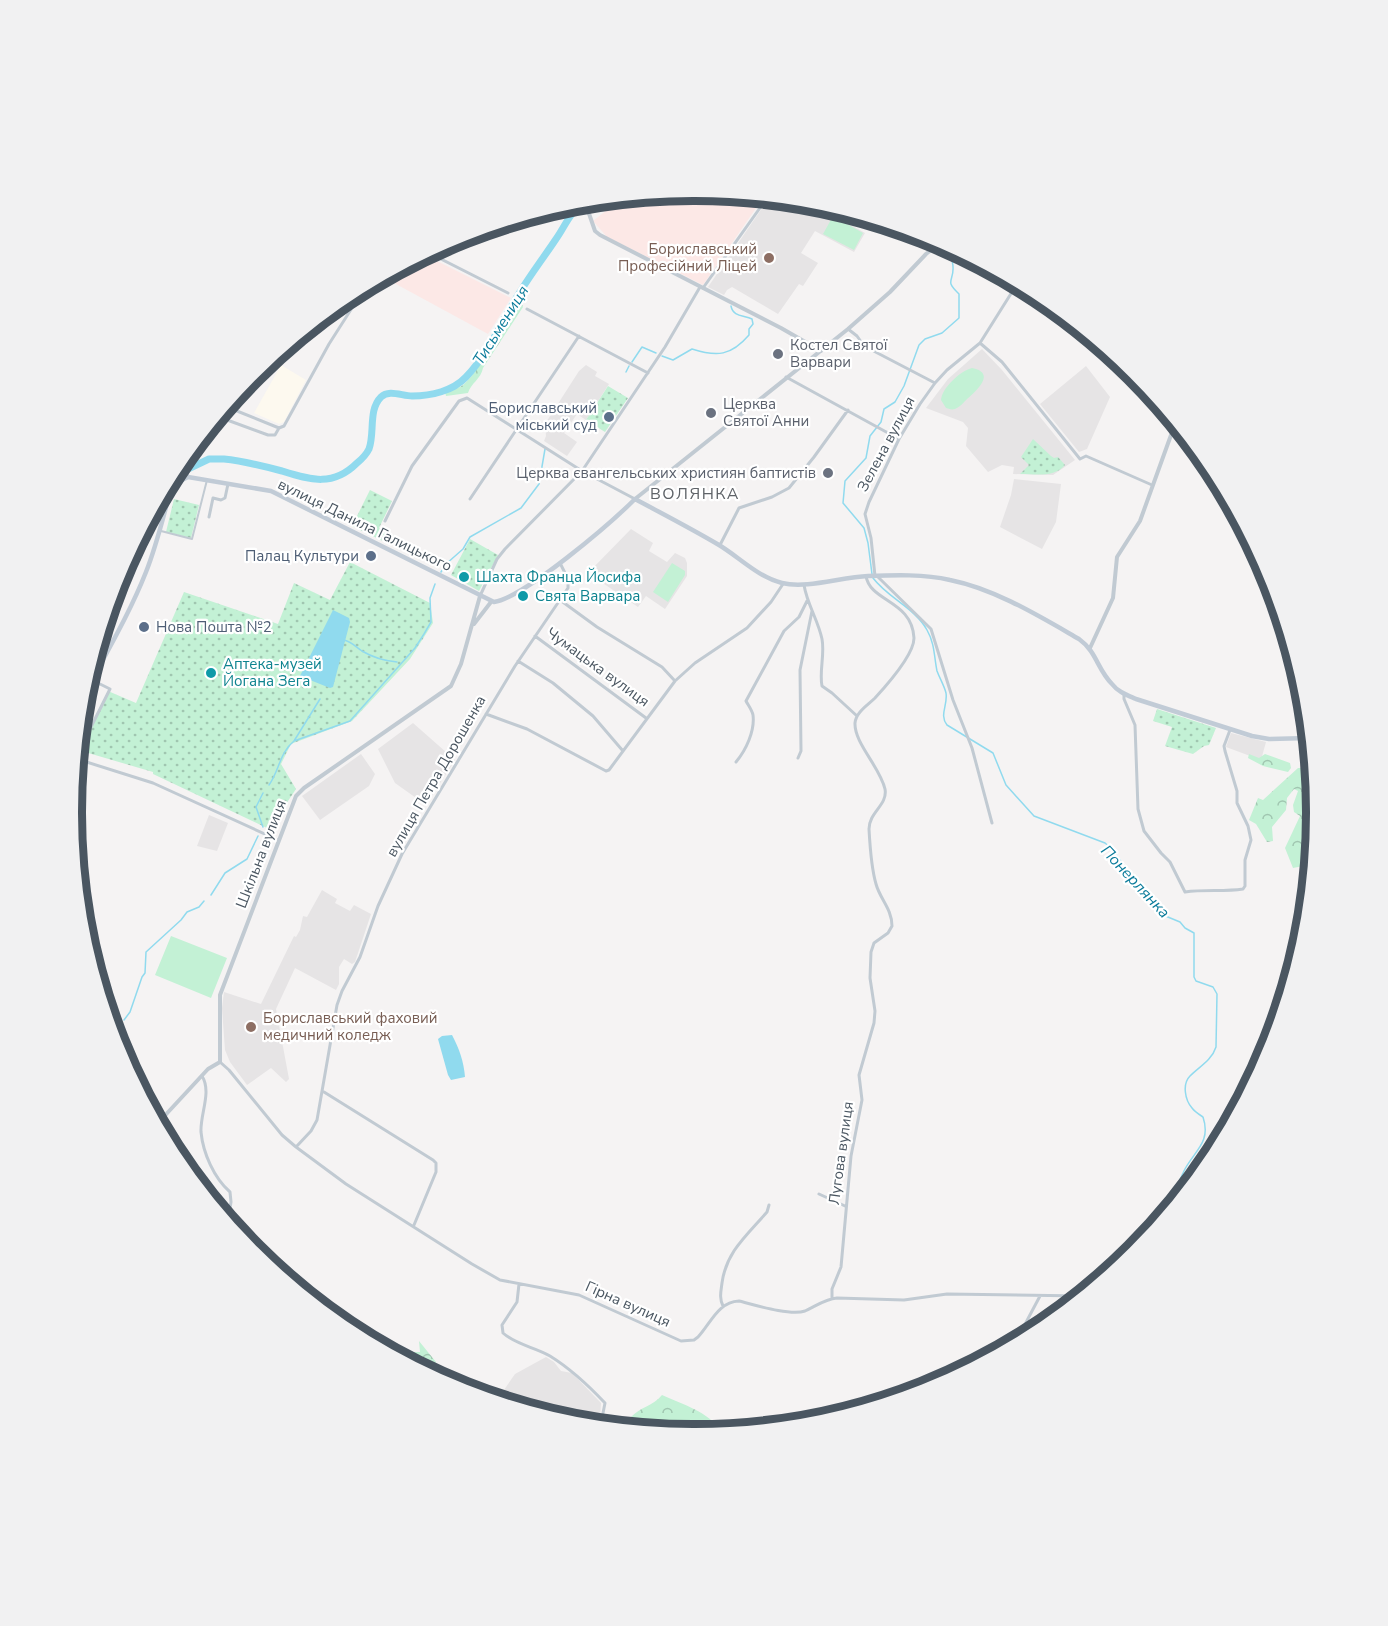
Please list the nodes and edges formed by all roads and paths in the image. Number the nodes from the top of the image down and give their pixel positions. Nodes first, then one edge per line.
1 (760, 206) edge
2 (589, 211) edge
3 (932, 250) edge
4 (439, 258) edge
5 (701, 287) junction
6 (1013, 291) edge
7 (508, 293) dead end
8 (354, 305) edge
9 (527, 309) dead end
10 (848, 329) junction
11 (579, 336) junction
12 (980, 343) junction
13 (821, 351) junction
14 (648, 373) junction
15 (786, 377) junction
16 (935, 383) junction
17 (234, 410) edge
18 (848, 410) junction
19 (226, 420) edge
20 (279, 428) junction
21 (516, 428) junction
22 (1172, 432) edge
23 (899, 439) junction
24 (582, 471) junction
25 (185, 474) edge
26 (188, 477) junction
27 (181, 480) edge
28 (207, 480) junction
29 (228, 484) junction
30 (1152, 485) junction
31 (470, 499) dead end
32 (635, 499) junction
33 (167, 502) edge
34 (209, 517) dead end
35 (386, 521) dead end
36 (159, 531) junction
37 (720, 545) junction
38 (560, 563) junction
39 (872, 576) junction
40 (783, 584) junction
41 (803, 584) junction
42 (480, 596) junction
43 (560, 600) junction
44 (491, 602) junction
45 (807, 602) junction
46 (812, 610) junction
47 (473, 625) junction
48 (535, 636) junction
49 (1090, 648) junction
50 (101, 662) edge
51 (518, 662) junction
52 (675, 681) junction
53 (97, 682) edge
54 (1124, 694) junction
55 (486, 714) junction
56 (857, 716) junction
57 (646, 718) junction
58 (1230, 730) junction
59 (88, 731) edge
60 (1300, 738) edge
61 (623, 752) junction
62 (798, 758) dead end
63 (85, 762) edge
64 (736, 762) dead end
65 (992, 823) dead end
66 (278, 840) junction
67 (220, 1062) junction
68 (201, 1076) junction
69 (324, 1092) junction
70 (163, 1117) edge
71 (296, 1147) junction
72 (819, 1194) dead end
73 (769, 1205) dead end
74 (845, 1206) junction
75 (230, 1211) edge
76 (413, 1226) junction
77 (519, 1284) junction
78 (1040, 1296) junction
79 (1068, 1296) edge
80 (832, 1298) junction
81 (723, 1306) junction
82 (1023, 1328) edge
83 (603, 1413) dead end

1 - 5 street
2 - 5 street
3 - 10 street
4 - 7 street
5 - 13 street
5 - 14 street
6 - 12 street, Зелена вулиця
8 - 20 street
9 - 11 street
10 - 13 street
10 - 16 street
11 - 14 street
11 - 21 street
12 - 16 street, Зелена вулиця
12 - 30 street
13 - 15 street
14 - 24 street
15 - 18 street
15 - 32 street
16 - 23 street, Зелена вулиця
17 - 20 street
18 - 23 street
18 - 37 street
19 - 20 street
21 - 24 street
21 - 31 street
21 - 35 street
22 - 30 street
23 - 39 street, Зелена вулиця
24 - 32 street
24 - 42 street
25 - 26 main road
26 - 27 main road
26 - 28 main road, вулиця Данила Галицького
28 - 29 main road, вулиця Данила Галицького
28 - 36 street
29 - 34 street
29 - 42 main road, вулиця Данила Галицького
30 - 49 street
32 - 37 main road
32 - 38 main road
33 - 36 main road
36 - 50 main road
37 - 40 main road
38 - 43 street, вулиця Петра Дорошенка
38 - 44 main road
39 - 41 main road
39 - 49 main road
39 - 56 street
39 - 65 street
40 - 41 main road
40 - 52 street
41 - 45 street
42 - 44 main road, вулиця Данила Галицького
42 - 47 street, Шкільна вулиця
43 - 48 street, вулиця Петра Дорошенка
43 - 52 street
44 - 47 street, Шкільна вулиця
45 - 46 street
45 - 64 street
46 - 56 street
46 - 62 street
47 - 66 street, Шкільна вулиця
48 - 51 street, вулиця Петра Дорошенка
48 - 57 street, Чумацька вулиця
49 - 54 main road
51 - 55 street, вулиця Петра Дорошенка
51 - 61 street
52 - 57 street
53 - 59 street
54 - 58 main road
54 - 58 street
55 - 61 street
55 - 69 street, вулиця Петра Дорошенка
56 - 74 street, Лугова вулиця
57 - 61 street
58 - 60 main road
63 - 66 street
66 - 67 street, Шкільна вулиця
67 - 68 street
67 - 71 street, Гірна вулиця
68 - 70 street
68 - 75 street
69 - 71 street, вулиця Петра Дорошенка
69 - 76 street
71 - 76 street, Гірна вулиця
72 - 74 street
73 - 81 street
74 - 80 street, Лугова вулиця
76 - 77 street, Гірна вулиця
77 - 81 street, Гірна вулиця
77 - 83 street
78 - 79 street
78 - 80 street
78 - 82 street
80 - 81 street

